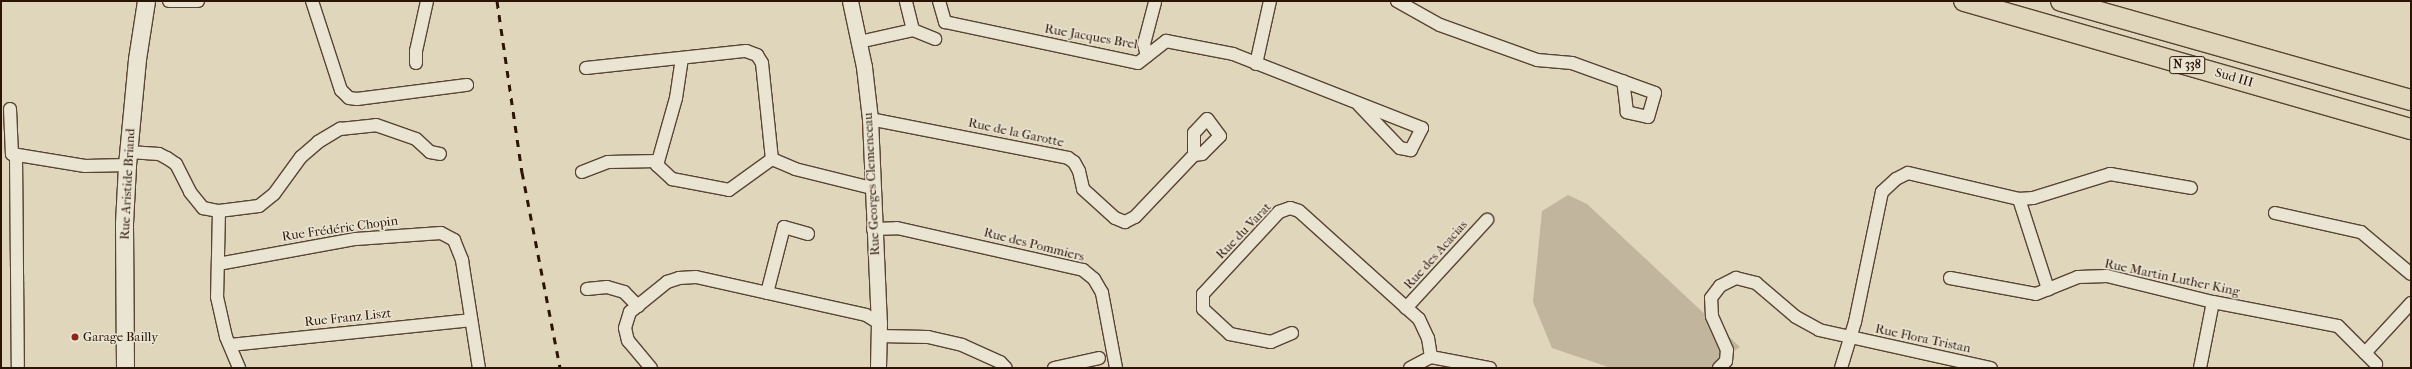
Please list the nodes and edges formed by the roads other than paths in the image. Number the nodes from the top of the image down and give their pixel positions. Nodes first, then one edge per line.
1 (146, 1) edge
2 (169, 1) edge
3 (198, 1) edge
4 (312, 1) edge
5 (427, 1) edge
6 (850, 1) edge
7 (906, 1) edge
8 (939, 1) edge
9 (1270, 1) edge
10 (1397, 1) edge
11 (1964, 1) edge
12 (2062, 1) edge
13 (1154, 2) edge
14 (913, 30) junction
15 (935, 39) dead end
16 (859, 42) junction
17 (1147, 56) junction
18 (682, 58) junction
19 (416, 63) dead end
20 (1256, 64) junction
21 (586, 68) dead end
22 (1623, 81) dead end
23 (467, 85) dead end
24 (2411, 100) edge
25 (1359, 105) junction
26 (10, 109) dead end
27 (870, 118) junction
28 (2411, 129) edge
29 (440, 154) dead end
30 (16, 155) junction
31 (1194, 155) dead end
32 (128, 158) junction
33 (772, 159) junction
34 (658, 161) junction
35 (582, 172) dead end
36 (872, 188) junction
37 (2191, 188) dead end
38 (2019, 199) junction
39 (219, 211) junction
40 (2275, 213) dead end
41 (1487, 220) dead end
42 (873, 229) junction
43 (808, 234) dead end
44 (218, 264) junction
45 (2411, 274) edge
46 (1950, 278) dead end
47 (587, 288) dead end
48 (2048, 289) junction
49 (767, 293) junction
50 (2213, 302) junction
51 (2411, 303) edge
52 (638, 306) junction
53 (1406, 308) junction
54 (470, 320) junction
55 (879, 330) junction
56 (1292, 333) dead end
57 (1850, 337) junction
58 (230, 345) junction
59 (2365, 353) junction
60 (1099, 358) dead end
61 (1431, 358) junction
62 (2376, 364) dead end
63 (1466, 365) edge
64 (17, 367) edge
65 (125, 368) edge
66 (239, 368) edge
67 (479, 368) edge
68 (651, 368) edge
69 (878, 368) edge
70 (1006, 368) edge
71 (1054, 368) edge
72 (1116, 368) edge
73 (1410, 368) edge
74 (1490, 368) edge
75 (1719, 368) edge
76 (1841, 368) edge
77 (1991, 368) edge
78 (2200, 368) edge

1 - 32 main road, Rue Aristide Briand
2 - 3 street
4 - 23 street
5 - 19 street
6 - 16 street, Rue Georges Clemenceau
7 - 14 street
8 - 17 street, Rue Jacques Brel
9 - 20 street
10 - 22 street
11 - 28 highway, Sud III / N 338
12 - 24 highway, Sud III / N 338
13 - 17 street
14 - 15 street
14 - 16 street
16 - 27 street, Rue Georges Clemenceau
17 - 20 street, Rue Jacques Brel
18 - 21 street
18 - 33 street
18 - 34 street
20 - 25 street, Rue Jacques Brel
25 - 25 street, Rue Jacques Brel
26 - 30 street
27 - 31 street, Rue de la Garotte
27 - 36 street, Rue Georges Clemenceau
29 - 39 street
30 - 32 street
30 - 64 street
32 - 39 street
32 - 65 main road, Rue Aristide Briand
33 - 34 street
33 - 36 street
34 - 35 street
36 - 42 street, Rue Georges Clemenceau
37 - 38 street
38 - 48 street
38 - 57 street
39 - 44 street
40 - 45 street
41 - 53 street, Rue des Acacias
42 - 55 street, Rue Georges Clemenceau
42 - 72 street, Rue des Pommiers
43 - 49 street
44 - 54 street, Rue Frédéric Chopin
44 - 58 street
46 - 48 street, Rue Martin Luther King
47 - 52 street
48 - 50 street, Rue Martin Luther King
49 - 52 street
49 - 55 street
50 - 59 street, Rue Martin Luther King
50 - 78 street
51 - 59 street
52 - 68 street
53 - 56 street, Rue du Varat
53 - 61 street, Rue du Varat
54 - 58 street, Rue Franz Liszt
54 - 67 street, Rue Frédéric Chopin
55 - 69 street, Rue Georges Clemenceau
55 - 70 street
57 - 75 street, Rue Flora Tristan
57 - 76 street
57 - 77 street, Rue Flora Tristan
58 - 66 street
59 - 62 street, Rue Martin Luther King
60 - 71 street
61 - 63 street
61 - 73 street
63 - 74 street

